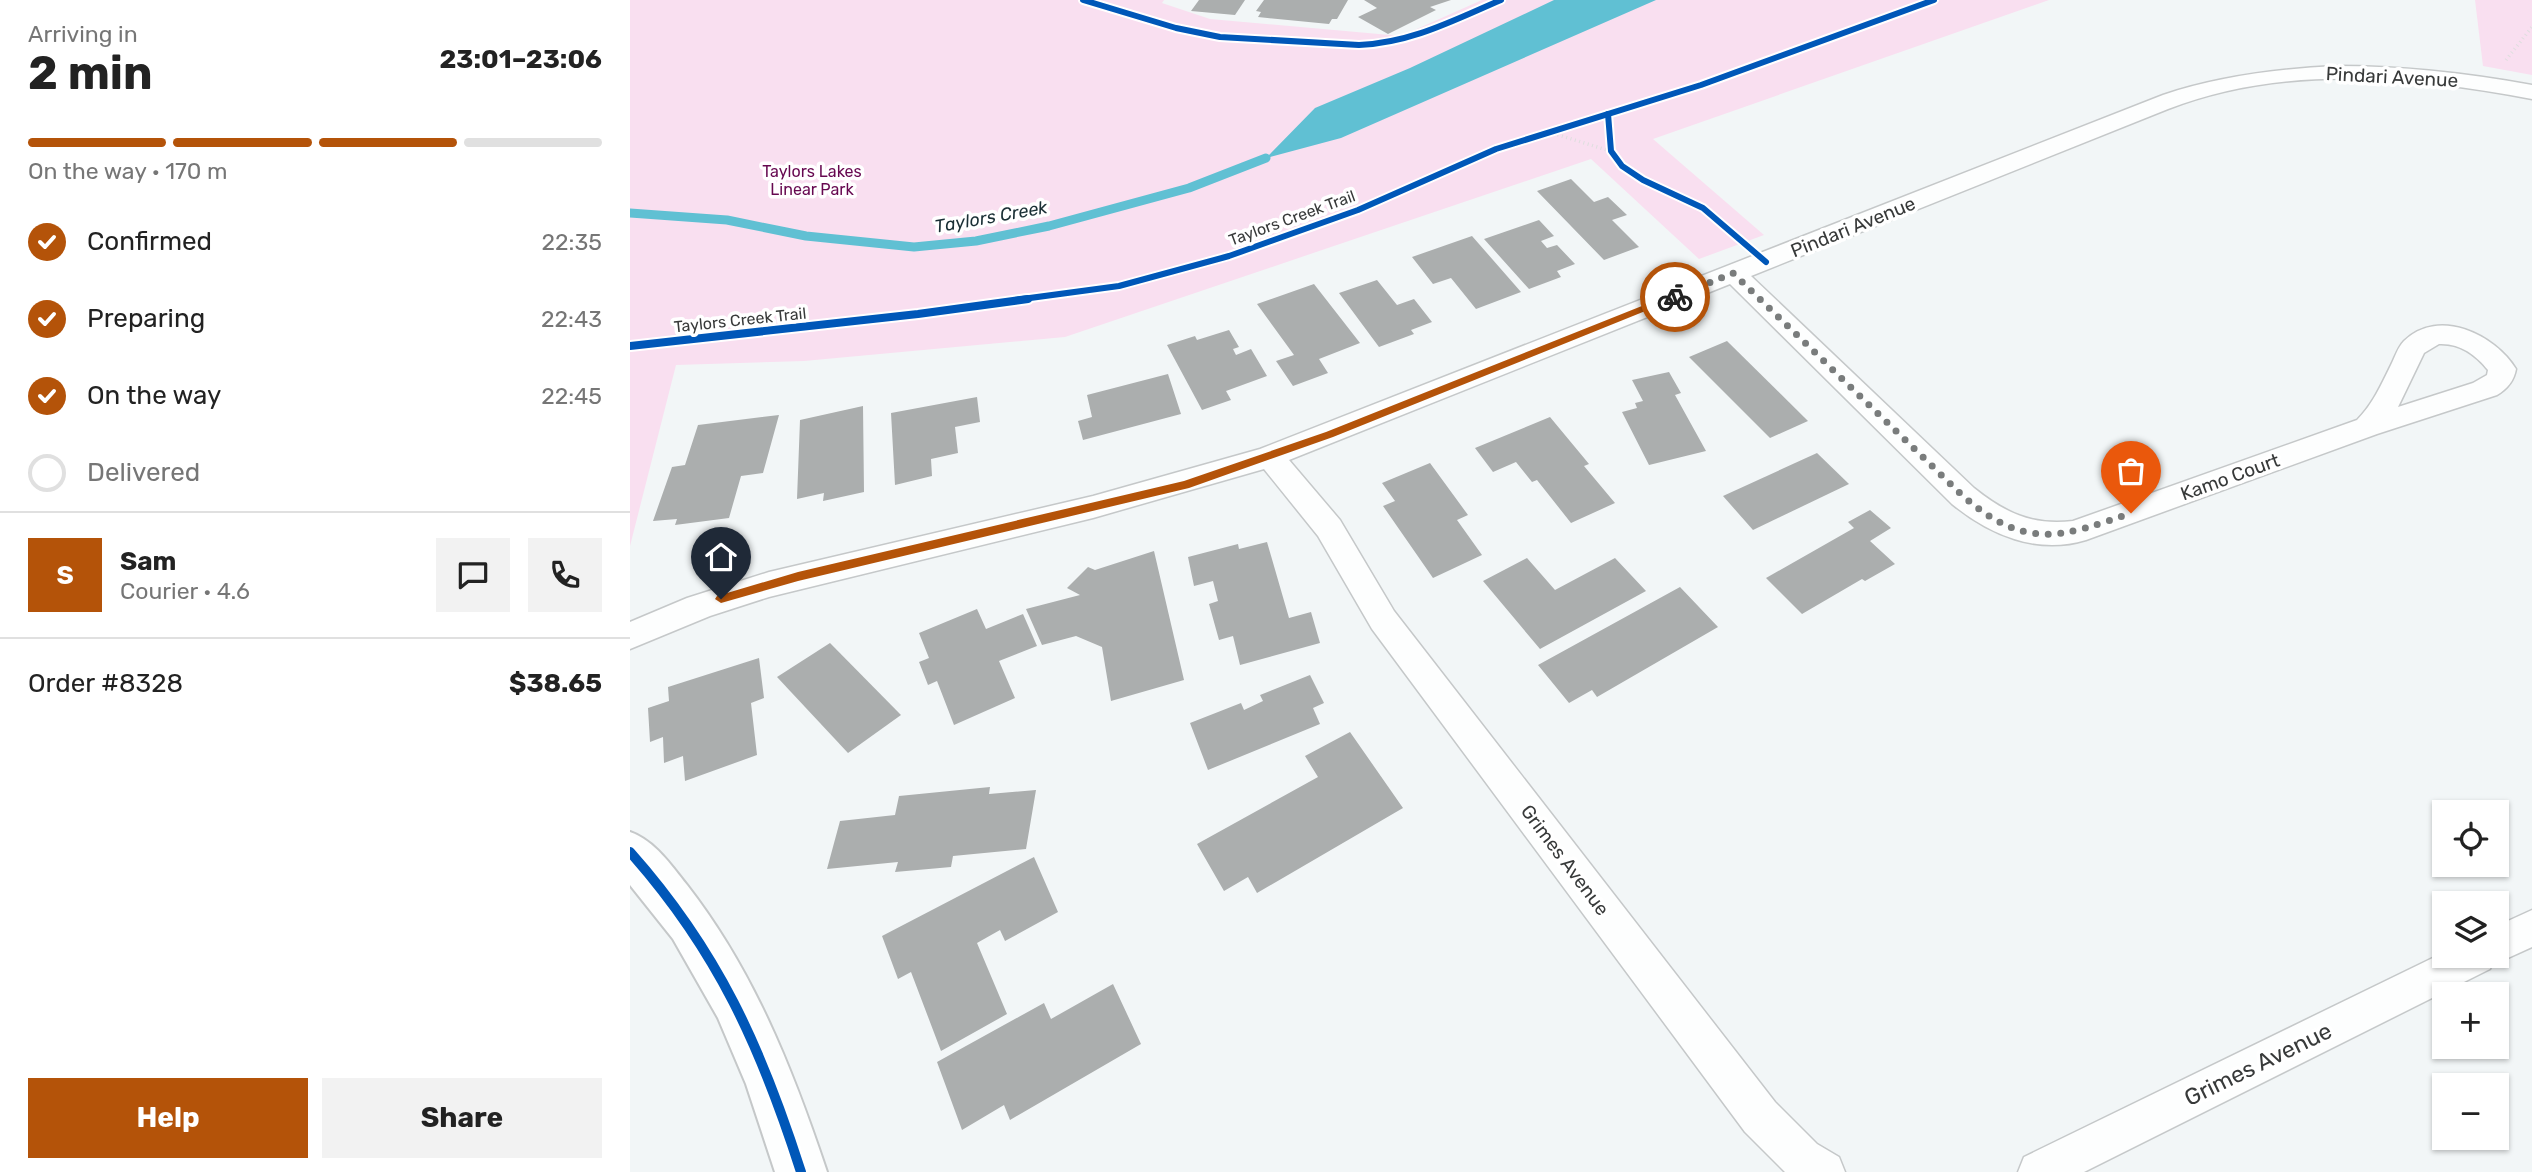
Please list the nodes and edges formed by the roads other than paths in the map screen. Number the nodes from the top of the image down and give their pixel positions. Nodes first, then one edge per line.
1 (2532, 92) edge
2 (1733, 273) junction
3 (2367, 427) junction
4 (1300, 446) junction
5 (1270, 456) junction
6 (1329, 528) junction
7 (704, 606) junction
8 (630, 636) edge
9 (630, 653) edge
10 (630, 852) edge
11 (2532, 928) edge
12 (2509, 939) edge
13 (2452, 968) edge
14 (1809, 1168) edge
15 (801, 1172) edge
16 (2039, 1172) edge

1 - 2 street, Pindari Avenue
2 - 3 street, Kamo Court
2 - 4 street, Pindari Avenue
3 - 3 street, Kamo Court
4 - 5 street, Pindari Avenue
4 - 6 street, Grimes Avenue
5 - 6 street, Grimes Avenue
5 - 7 street, Pindari Avenue
6 - 14 street, Grimes Avenue
7 - 8 street, Pindari Avenue
7 - 9 street, Pindari Avenue
10 - 15 street
11 - 12 street
13 - 16 street, Grimes Avenue

